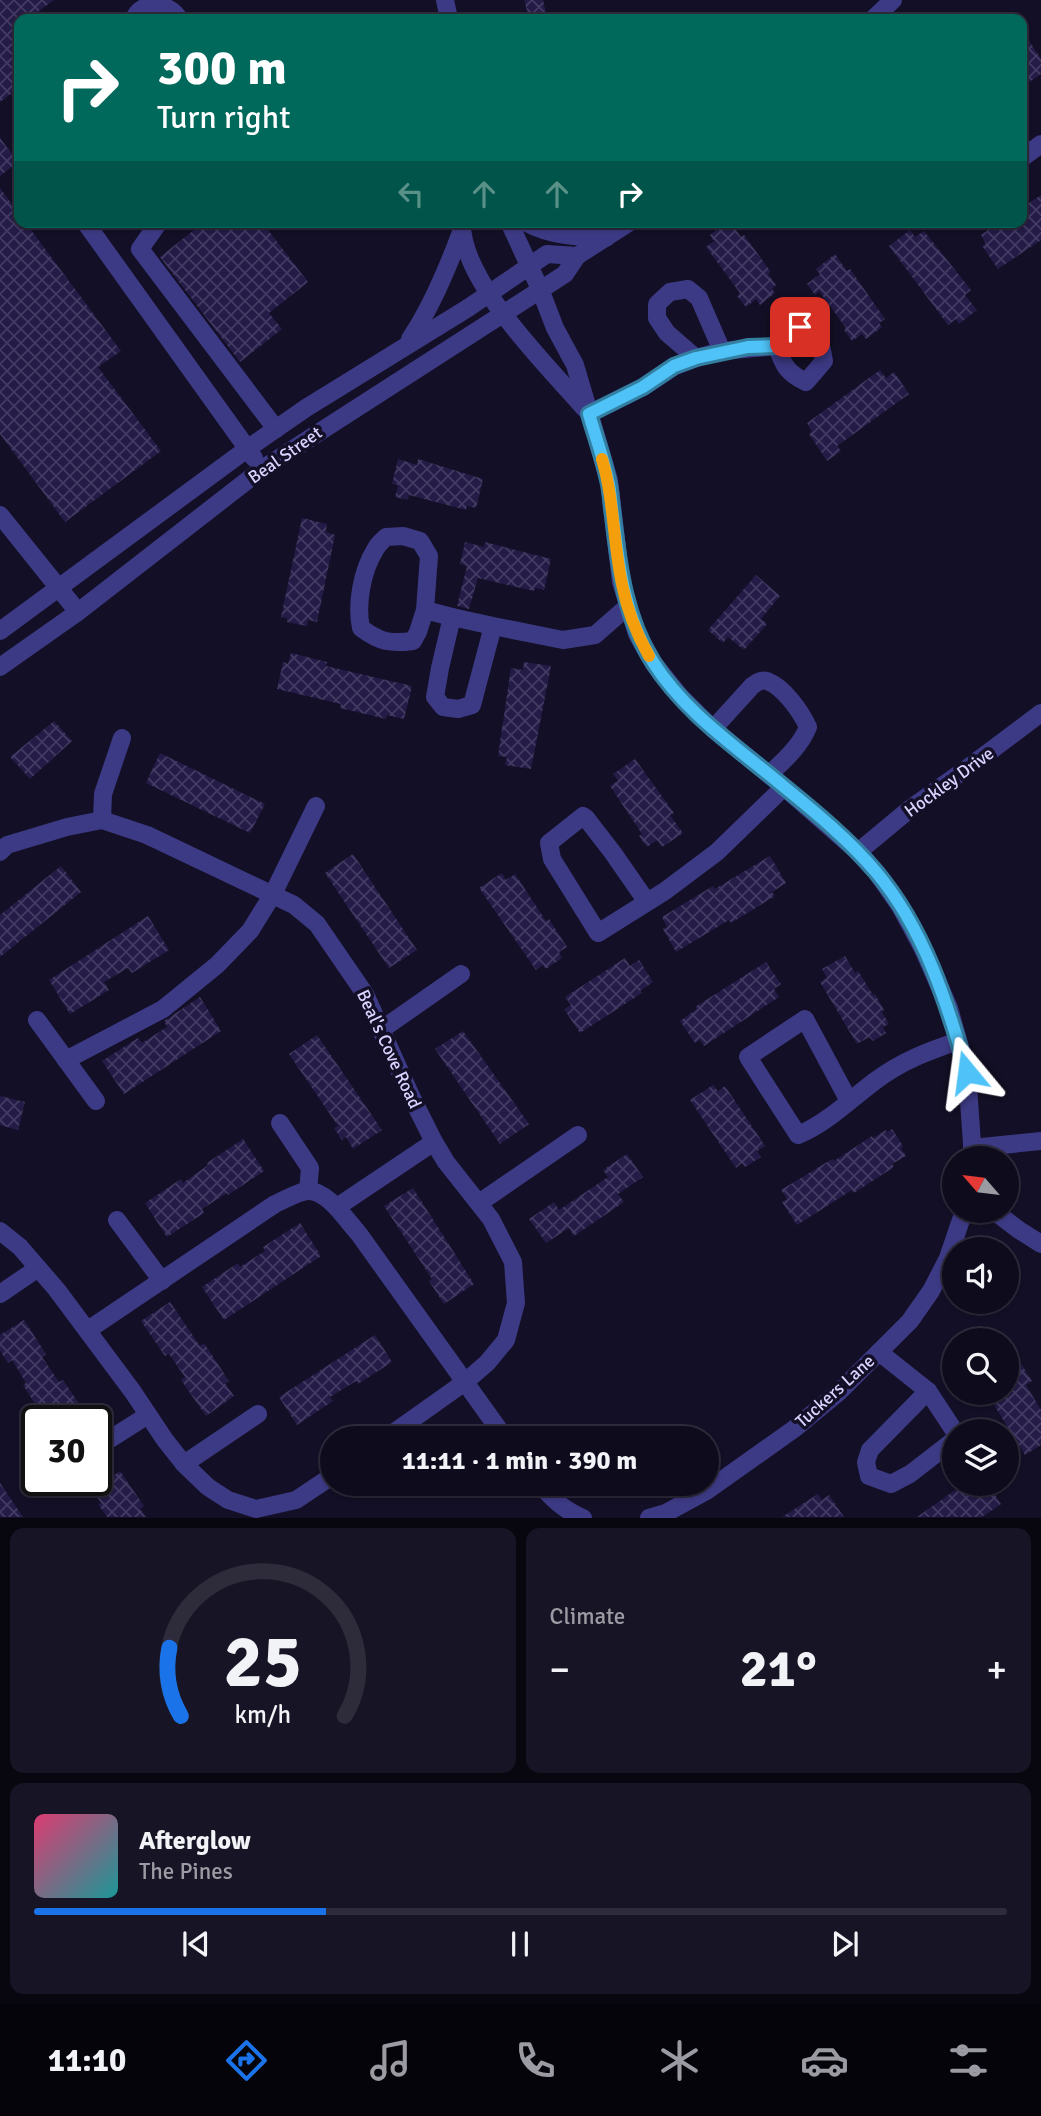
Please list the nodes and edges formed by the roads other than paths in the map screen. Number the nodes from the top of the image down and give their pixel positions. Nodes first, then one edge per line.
1 (893, 0) edge
2 (136, 14) edge
3 (176, 14) edge
4 (878, 14) edge
5 (89, 228) edge
6 (155, 228) edge
7 (461, 228) edge
8 (461, 228) edge
9 (512, 228) edge
10 (537, 228) edge
11 (621, 228) edge
12 (606, 238) junction
13 (578, 256) junction
14 (529, 265) junction
15 (540, 289) junction
16 (488, 294) junction
17 (504, 315) junction
18 (407, 345) junction
19 (777, 346) dead end
20 (722, 351) junction
21 (696, 358) junction
22 (589, 414) junction
23 (276, 429) junction
24 (247, 449) junction
25 (262, 469) junction
26 (0, 515) edge
27 (58, 588) junction
28 (627, 607) junction
29 (425, 610) junction
30 (78, 612) junction
31 (452, 617) junction
32 (493, 626) junction
33 (0, 631) edge
34 (0, 667) edge
35 (1041, 713) edge
36 (713, 729) junction
37 (122, 738) dead end
38 (769, 775) junction
39 (784, 787) junction
40 (316, 806) dead end
41 (102, 820) junction
42 (2, 844) edge
43 (858, 852) junction
44 (273, 894) junction
45 (647, 902) junction
46 (461, 974) dead end
47 (37, 1020) dead end
48 (381, 1030) junction
49 (958, 1041) junction
50 (66, 1060) junction
51 (96, 1101) dead end
52 (849, 1101) junction
53 (280, 1123) dead end
54 (578, 1135) dead end
55 (435, 1142) junction
56 (1041, 1142) edge
57 (972, 1146) edge
58 (1016, 1146) edge
59 (308, 1191) junction
60 (479, 1203) junction
61 (337, 1207) junction
62 (117, 1220) dead end
63 (960, 1223) edge
64 (1011, 1223) edge
65 (0, 1231) edge
66 (1041, 1244) edge
67 (38, 1268) junction
68 (162, 1281) junction
69 (0, 1294) edge
70 (88, 1330) junction
71 (879, 1352) junction
72 (465, 1382) junction
73 (928, 1391) junction
74 (258, 1414) dead end
75 (148, 1415) junction
76 (946, 1419) edge
77 (403, 1426) edge
78 (496, 1426) edge
79 (112, 1438) edge
80 (942, 1449) edge
81 (184, 1464) junction
82 (320, 1484) edge
83 (549, 1496) edge
84 (581, 1517) edge
85 (649, 1517) edge

1 - 4 street
2 - 3 street
5 - 24 street
6 - 23 street
7 - 16 street
8 - 18 street
9 - 14 street
10 - 12 street
11 - 12 street, Beal Street
12 - 13 street, Beal Street
13 - 14 street, Beal Street
13 - 15 street, Beal Street
14 - 15 street
14 - 16 street, Beal Street
15 - 17 street, Beal Street
15 - 22 street
16 - 17 street
16 - 18 street, Beal Street
17 - 22 street
17 - 25 street, Beal Street
18 - 23 street, Beal Street
19 - 20 street
20 - 21 street
20 - 21 street
21 - 22 street
22 - 28 street
23 - 24 street, Beal Street
24 - 25 street
24 - 27 street, Beal Street
25 - 30 street, Beal Street
26 - 27 street
27 - 30 street
27 - 33 street, Beal Street
28 - 32 street
28 - 36 street
29 - 29 street
29 - 31 street
30 - 34 street, Beal Street
31 - 32 street
31 - 32 street
35 - 43 street, Hockley Drive
36 - 38 street
36 - 38 street
37 - 41 street
38 - 39 street
39 - 43 street
39 - 45 street
40 - 44 street
41 - 42 street, Beal's Cove Road
41 - 44 street, Beal's Cove Road
43 - 49 street
44 - 48 street, Beal's Cove Road
44 - 50 street
45 - 45 street
46 - 48 street
47 - 50 street
48 - 55 street, Beal's Cove Road
49 - 52 street
49 - 57 street
50 - 51 street
52 - 52 street
53 - 59 street
54 - 60 street
55 - 60 street, Beal's Cove Road
55 - 61 street
56 - 58 street
59 - 61 street
59 - 68 street
60 - 72 street, Beal's Cove Road
61 - 72 street
62 - 68 street
63 - 71 street, Tuckers Lane
64 - 66 street
65 - 67 street
67 - 69 street
67 - 70 street
68 - 70 street
70 - 75 street
71 - 73 street
71 - 85 street, Tuckers Lane
72 - 77 street, Beal's Cove Road
72 - 78 street
73 - 76 street
73 - 80 street
74 - 81 street
75 - 79 street
75 - 81 street
81 - 82 street
83 - 84 street

